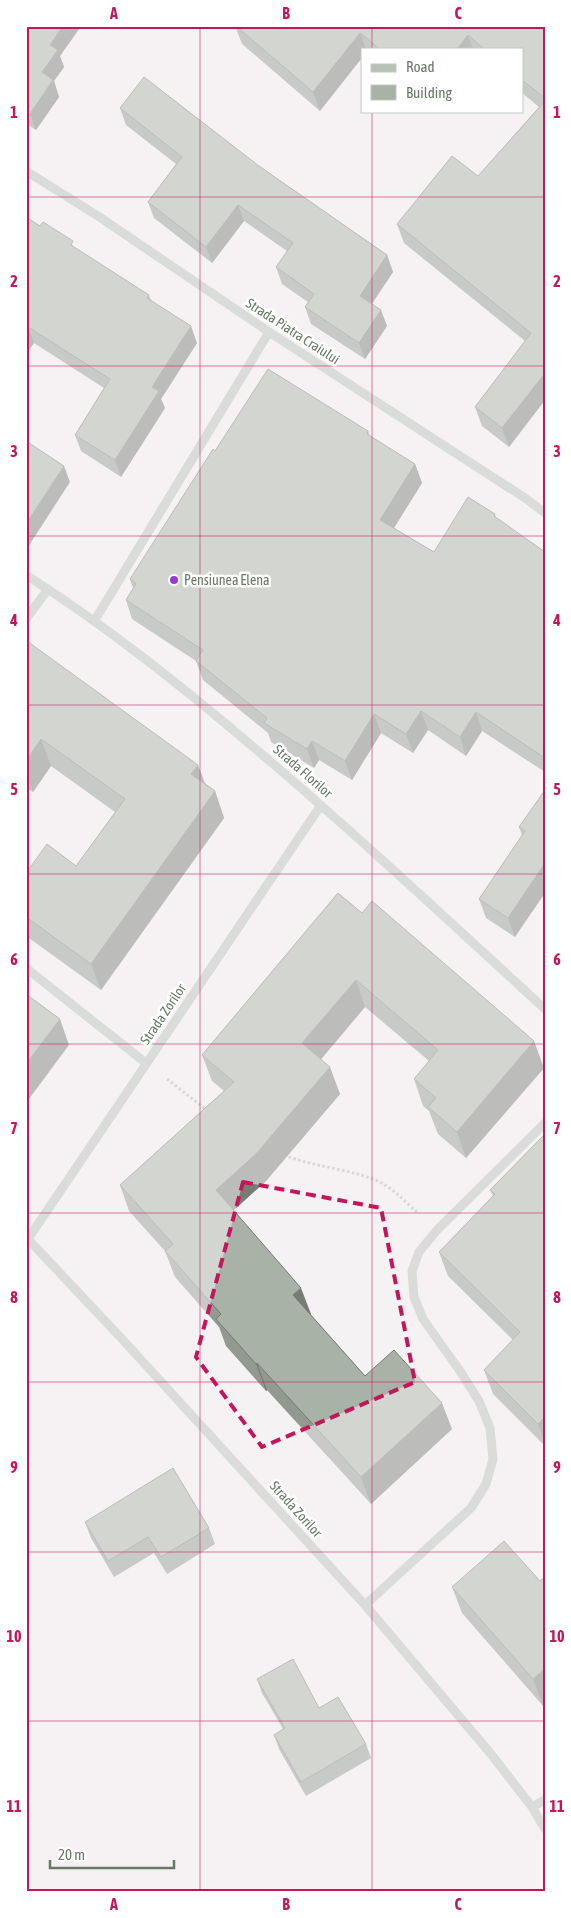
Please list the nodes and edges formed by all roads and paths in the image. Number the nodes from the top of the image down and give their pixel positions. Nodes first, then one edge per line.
1 (26, 171) edge
2 (269, 332) junction
3 (545, 513) edge
4 (26, 575) edge
5 (48, 589) junction
6 (26, 619) edge
7 (95, 620) junction
8 (321, 805) junction
9 (26, 968) edge
10 (545, 1009) edge
11 (146, 1063) junction
12 (210, 1113) edge
13 (545, 1123) edge
14 (279, 1153) edge
15 (437, 1230) junction
16 (27, 1238) edge
17 (365, 1605) junction
18 (545, 1800) edge
19 (532, 1807) junction
20 (545, 1829) edge

1 - 2 street, Strada Piatra Craiului
2 - 3 street, Strada Piatra Craiului
2 - 7 street
4 - 5 street, Strada Florilor
5 - 6 street
5 - 7 street, Strada Florilor
7 - 8 street, Strada Florilor
8 - 10 street, Strada Florilor
8 - 11 street, Strada Zorilor
9 - 11 street
11 - 12 path
11 - 16 street, Strada Zorilor
13 - 15 street
14 - 15 path
15 - 17 street
16 - 17 street, Strada Zorilor
17 - 19 street, Strada Zorilor
18 - 19 street
19 - 20 street, Strada Zorilor

